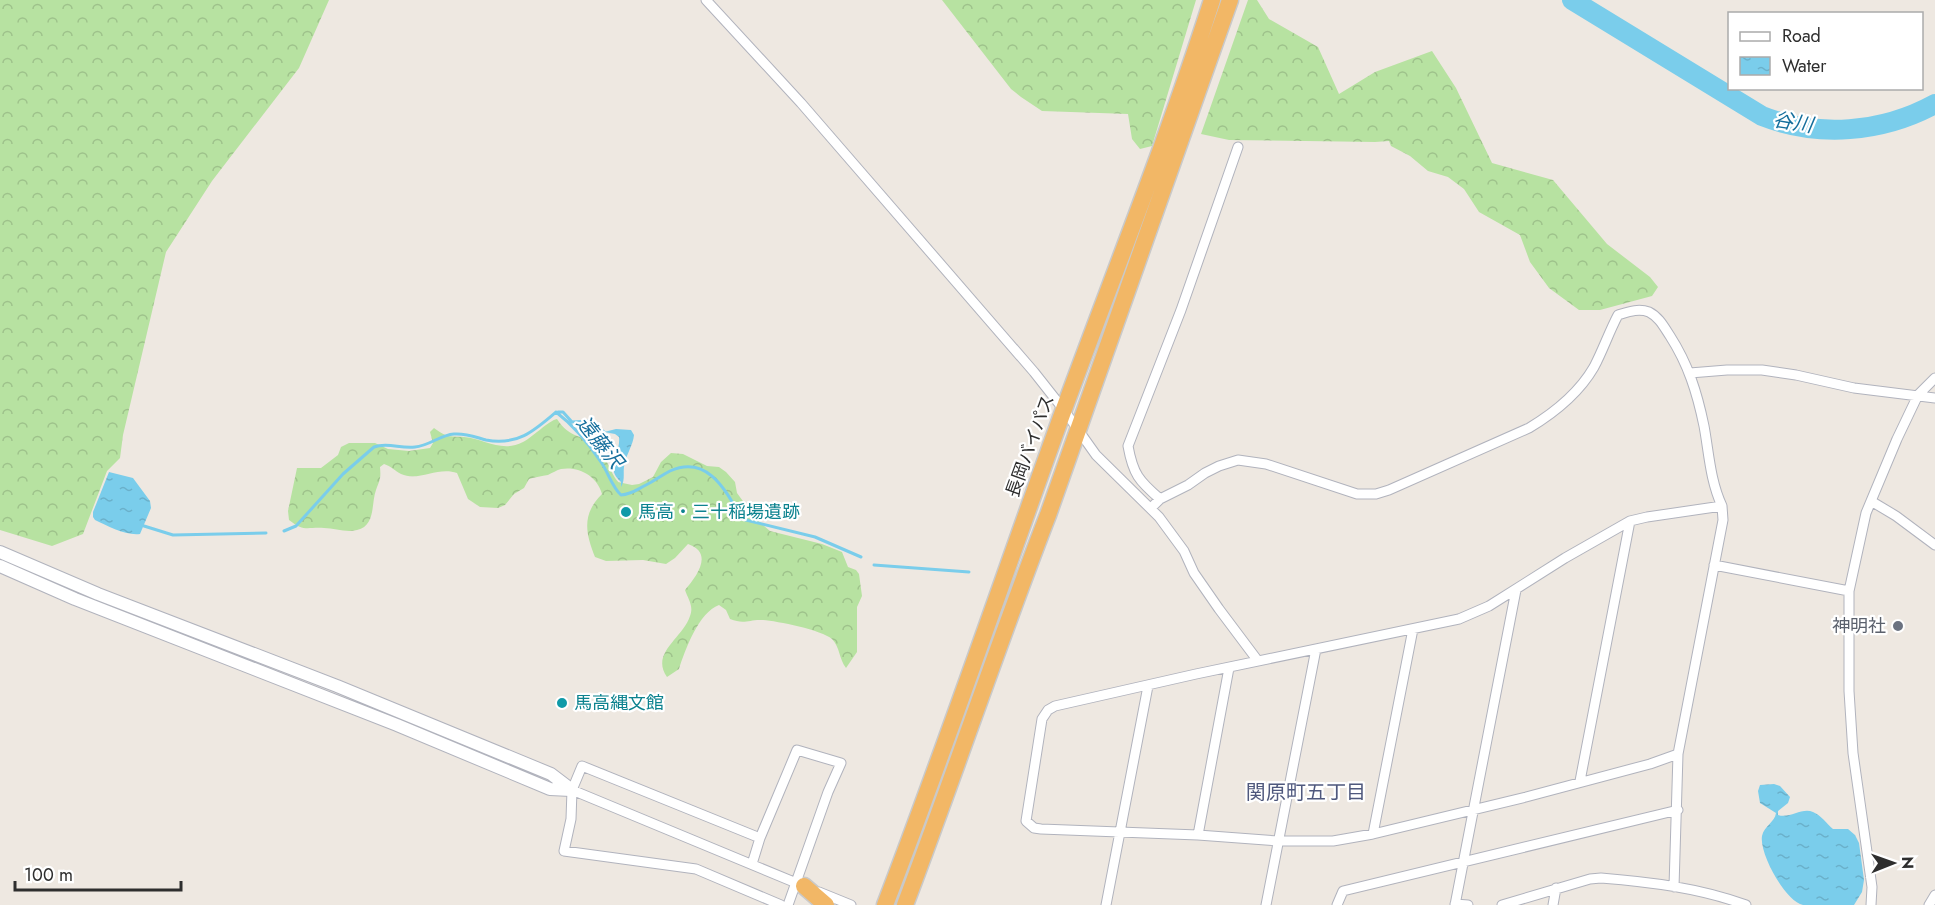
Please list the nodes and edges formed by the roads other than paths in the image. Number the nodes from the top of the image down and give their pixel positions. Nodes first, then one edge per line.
1 (706, 0) edge
2 (1212, 0) edge
3 (1230, 0) edge
4 (1238, 147) dead end
5 (1690, 374) junction
6 (1935, 378) edge
7 (1918, 395) junction
8 (1935, 398) edge
9 (1064, 410) junction
10 (1077, 428) junction
11 (1160, 499) junction
12 (1871, 501) junction
13 (1722, 506) junction
14 (1150, 508) junction
15 (1630, 521) junction
16 (1935, 545) edge
17 (0, 552) edge
18 (1714, 565) junction
19 (0, 566) edge
20 (1516, 590) junction
21 (1849, 591) junction
22 (1413, 629) junction
23 (1316, 649) junction
24 (1258, 661) junction
25 (1229, 668) junction
26 (1148, 686) junction
27 (1678, 754) junction
28 (1580, 781) junction
29 (572, 790) junction
30 (1474, 809) junction
31 (1678, 810) junction
32 (1119, 832) junction
33 (1373, 834) junction
34 (1198, 835) junction
35 (760, 838) junction
36 (1278, 841) junction
37 (1462, 863) junction
38 (752, 864) junction
39 (800, 884) junction
40 (1674, 886) junction
41 (1556, 888) junction
42 (1713, 894) junction
43 (1935, 895) edge
44 (1455, 904) edge
45 (782, 905) edge
46 (788, 905) edge
47 (826, 905) edge
48 (851, 905) edge
49 (885, 905) edge
50 (905, 905) edge
51 (1106, 905) edge
52 (1266, 905) edge
53 (1337, 905) edge
54 (1468, 905) edge
55 (1502, 905) edge
56 (1553, 905) edge
57 (1708, 905) edge
58 (1746, 905) edge
59 (1871, 905) edge
60 (1929, 905) edge

1 - 9 street
2 - 9 highway, 長岡バイパス
3 - 10 highway
4 - 11 street
5 - 7 street
5 - 11 street
5 - 13 street
6 - 7 street
7 - 8 street
7 - 12 street
9 - 10 street
9 - 49 highway, 長岡バイパス
10 - 14 street
10 - 50 highway
11 - 14 street
12 - 16 street
12 - 21 street
13 - 15 street
13 - 18 street
14 - 24 street
15 - 20 street
15 - 28 street
17 - 29 street
18 - 21 street
18 - 27 street
19 - 29 street
20 - 22 street
20 - 30 street
21 - 59 street
22 - 23 street
22 - 33 street
23 - 24 street
23 - 36 street
24 - 25 street
25 - 26 street
25 - 34 street
26 - 32 street
26 - 32 street
27 - 28 street
27 - 31 street
28 - 30 street
29 - 35 street
29 - 38 street
29 - 45 street
30 - 33 street
30 - 37 street
31 - 37 street
31 - 40 street
32 - 34 street
32 - 51 street
33 - 36 street
34 - 36 street
35 - 38 street
35 - 39 street
36 - 52 street
37 - 44 street
37 - 53 street
38 - 39 street
39 - 46 street
39 - 47 highway
39 - 48 street
40 - 41 street
40 - 42 street
41 - 55 street
41 - 56 street
42 - 57 street
42 - 58 street
43 - 60 street
44 - 54 street

